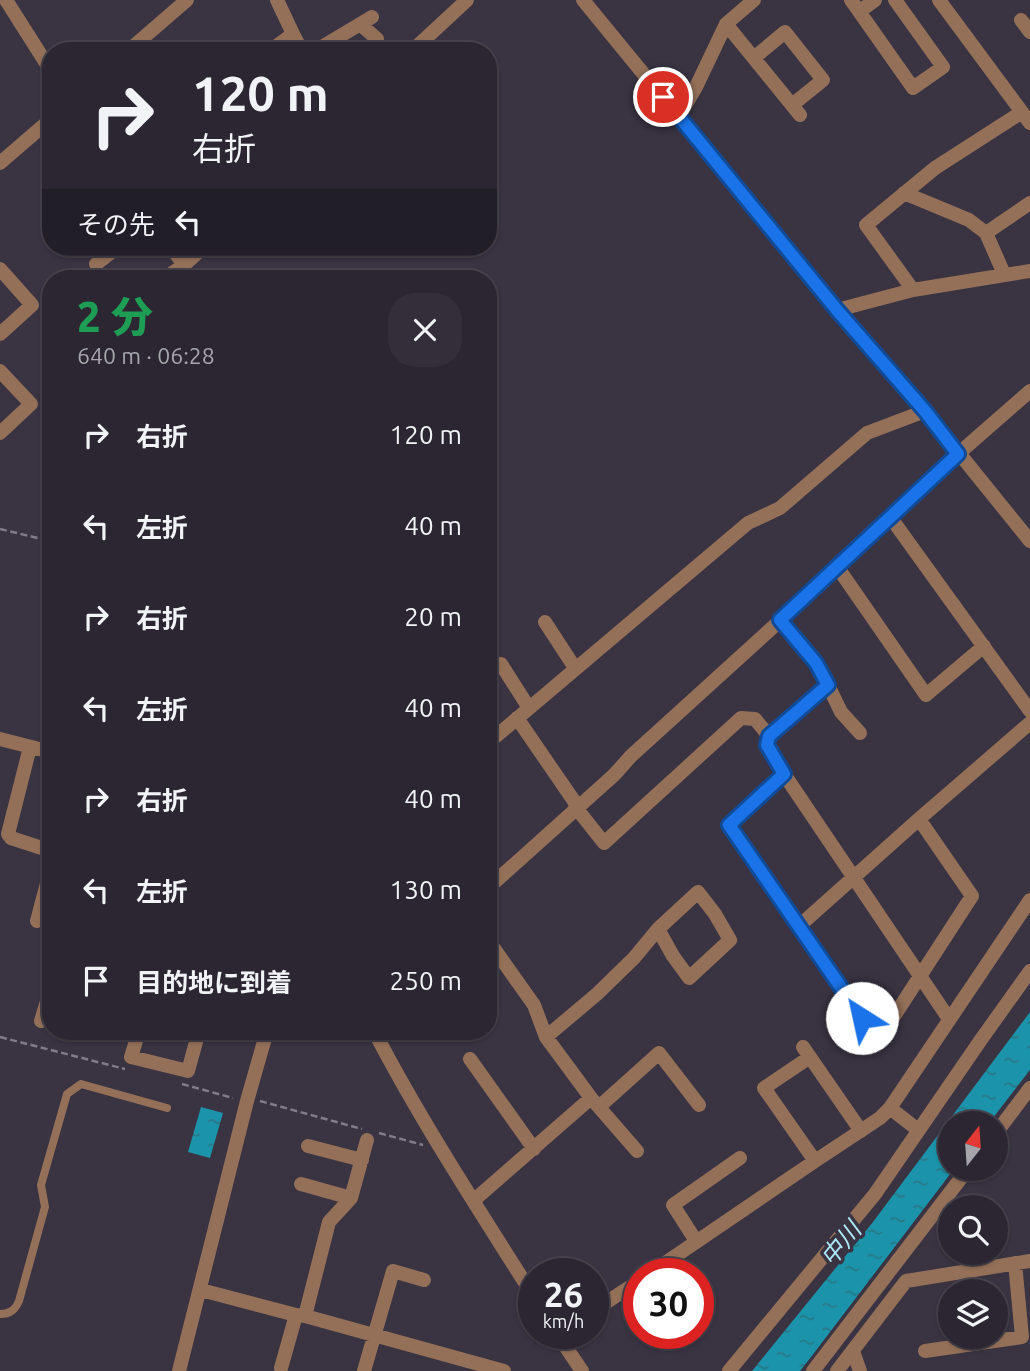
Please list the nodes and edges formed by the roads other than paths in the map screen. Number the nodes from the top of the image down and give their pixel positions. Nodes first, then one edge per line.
1 (187, 0) edge
2 (467, 0) edge
3 (583, 0) edge
4 (754, 0) edge
5 (875, 0) edge
6 (895, 0) edge
7 (939, 0) edge
8 (11, 2) edge
9 (283, 3) edge
10 (856, 5) edge
11 (726, 24) junction
12 (293, 34) junction
13 (377, 39) dead end
14 (138, 42) edge
15 (282, 42) edge
16 (297, 42) edge
17 (330, 42) edge
18 (422, 42) edge
19 (42, 55) edge
20 (755, 57) junction
21 (679, 116) junction
22 (1026, 118) edge
23 (42, 127) edge
24 (0, 163) edge
25 (904, 193) junction
26 (1030, 203) edge
27 (986, 233) junction
28 (106, 256) edge
29 (178, 256) edge
30 (194, 256) edge
31 (96, 264) dead end
32 (184, 265) junction
33 (0, 269) edge
34 (177, 270) edge
35 (1030, 271) edge
36 (1004, 274) junction
37 (913, 290) junction
38 (837, 310) junction
39 (0, 334) edge
40 (0, 371) edge
41 (1030, 391) edge
42 (925, 411) junction
43 (0, 433) edge
44 (958, 454) junction
45 (891, 517) junction
46 (1030, 541) edge
47 (838, 568) junction
48 (780, 620) junction
49 (545, 622) dead end
50 (984, 646) junction
51 (501, 664) dead end
52 (575, 668) junction
53 (828, 685) junction
54 (529, 708) junction
55 (1030, 711) edge
56 (517, 718) junction
57 (1030, 723) edge
58 (860, 733) dead end
59 (497, 735) edge
60 (769, 736) junction
61 (0, 738) edge
62 (30, 747) junction
63 (42, 750) edge
64 (784, 774) junction
65 (578, 809) junction
66 (919, 819) junction
67 (4, 836) edge
68 (42, 847) edge
69 (854, 878) junction
70 (497, 880) edge
71 (1030, 900) edge
72 (42, 902) edge
73 (37, 921) dead end
74 (799, 928) junction
75 (658, 929) junction
76 (497, 953) edge
77 (1030, 971) edge
78 (920, 976) junction
79 (42, 1018) edge
80 (949, 1019) junction
81 (41, 1021) dead end
82 (546, 1037) junction
83 (136, 1040) edge
84 (197, 1040) edge
85 (264, 1040) edge
86 (379, 1040) edge
87 (470, 1059) dead end
88 (1030, 1088) edge
89 (596, 1102) junction
90 (699, 1105) dead end
91 (167, 1108) dead end
92 (890, 1108) junction
93 (1008, 1117) edge
94 (918, 1130) junction
95 (861, 1131) junction
96 (371, 1134) road end
97 (309, 1146) dead end
98 (534, 1149) junction
99 (637, 1151) dead end
100 (740, 1158) dead end
101 (362, 1160) junction
102 (815, 1161) junction
103 (959, 1181) edge
104 (301, 1184) dead end
105 (351, 1198) junction
106 (473, 1201) junction
107 (696, 1241) junction
108 (672, 1258) edge
109 (1023, 1262) edge
110 (518, 1272) edge
111 (424, 1280) dead end
112 (201, 1290) junction
113 (0, 1314) edge
114 (300, 1315) junction
115 (374, 1336) junction
116 (567, 1349) edge
117 (853, 1351) junction
118 (925, 1351) dead end
119 (281, 1368) dead end
120 (179, 1371) edge
121 (364, 1371) edge
122 (504, 1371) edge
123 (582, 1371) edge
124 (729, 1371) edge
125 (813, 1371) edge
126 (837, 1371) edge
127 (860, 1371) edge

1 - 14 street
2 - 18 street
3 - 21 street
4 - 11 street
5 - 10 street
6 - 10 street
7 - 22 street
8 - 19 street
9 - 12 street
11 - 20 street
11 - 21 street
12 - 15 street
12 - 16 street
13 - 17 street
20 - 20 street
21 - 38 street
22 - 25 street
23 - 24 street
25 - 27 street
25 - 37 street
26 - 27 street
27 - 36 street
28 - 31 street
29 - 32 street
30 - 32 street
32 - 34 street
33 - 39 street
35 - 36 street
36 - 37 street
37 - 38 street
38 - 42 street
40 - 43 street
41 - 44 street
42 - 44 street
42 - 52 street
44 - 45 street
44 - 46 street
45 - 47 street
45 - 50 street
47 - 48 street
47 - 50 street
48 - 53 street
48 - 65 street
49 - 52 street
50 - 55 street
51 - 54 street
52 - 54 street
53 - 58 street
53 - 60 street
54 - 56 street
56 - 59 street
56 - 65 street
57 - 66 street
60 - 64 street
60 - 65 street
61 - 62 street
62 - 63 street
62 - 67 street
64 - 69 street
64 - 74 street
65 - 70 street
66 - 69 street
66 - 78 street
67 - 68 street
69 - 74 street
69 - 78 street
71 - 80 street
72 - 73 street
74 - 78 street
75 - 75 street
75 - 82 street
76 - 82 street
77 - 94 street
78 - 80 street
79 - 81 street
80 - 92 street
82 - 89 street
83 - 84 street
85 - 112 street
86 - 106 street
87 - 98 street
88 - 93 street
89 - 90 street
89 - 98 street
89 - 99 street
91 - 113 lane
92 - 94 street
92 - 95 street
94 - 124 street
95 - 102 street
95 - 102 street
96 - 101 street
97 - 101 street
98 - 106 street
100 - 107 street
101 - 105 street
102 - 107 street
103 - 125 street
104 - 105 street
105 - 114 street
106 - 110 street
107 - 108 street
109 - 117 street
109 - 118 street
111 - 115 street
112 - 114 street
112 - 120 street
114 - 115 street
114 - 119 street
115 - 121 street
115 - 122 street
116 - 123 street
117 - 126 street
117 - 127 street

